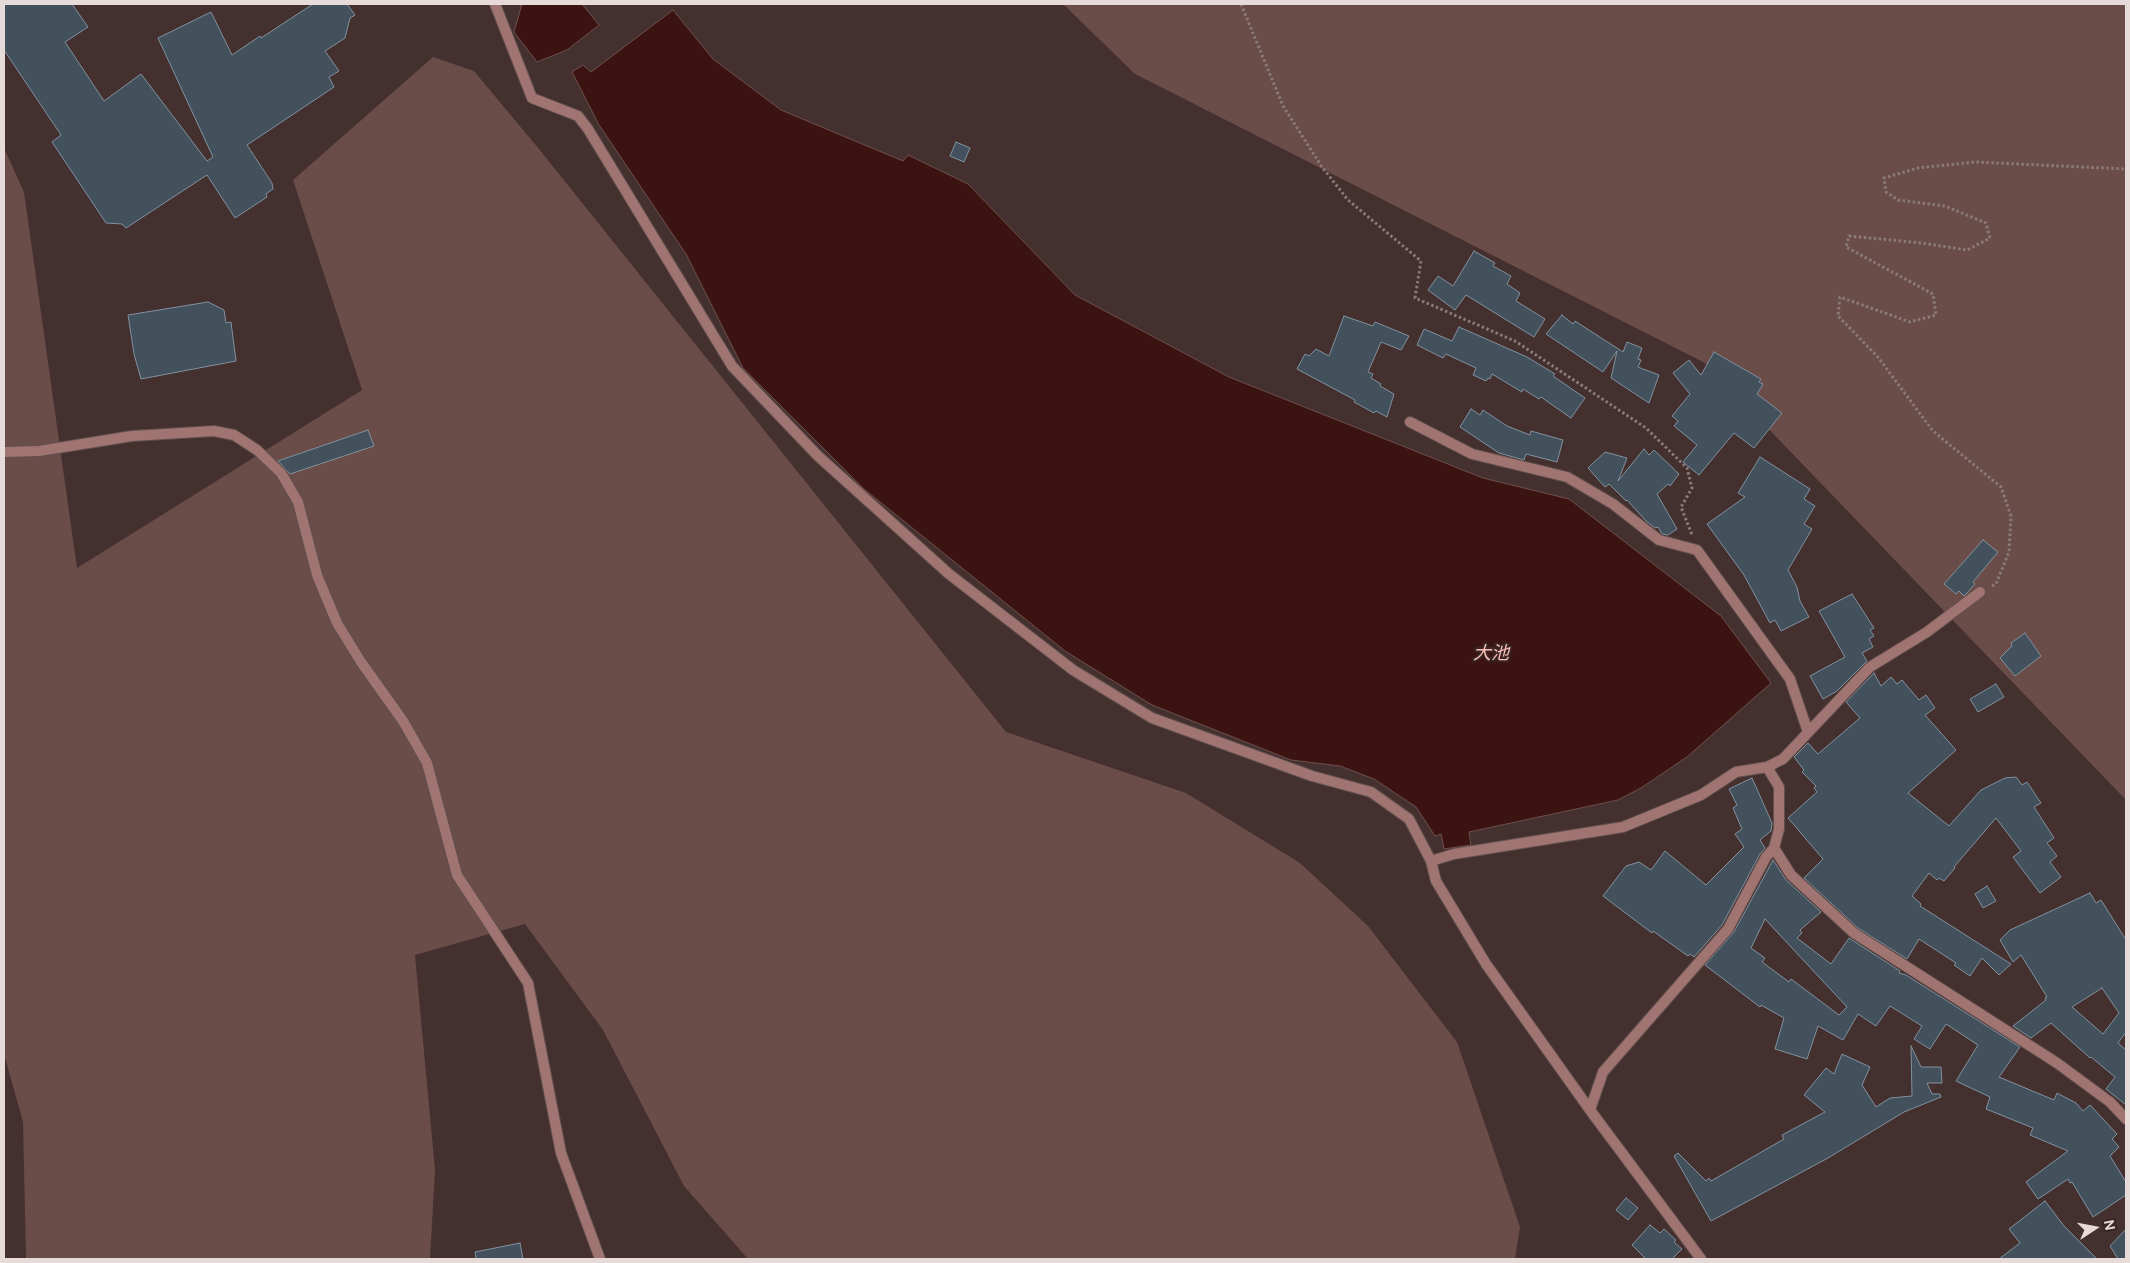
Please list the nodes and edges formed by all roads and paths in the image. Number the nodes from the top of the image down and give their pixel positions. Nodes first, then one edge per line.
1 (495, 4) edge
2 (1241, 4) edge
3 (2126, 169) edge
4 (1410, 422) dead end
5 (4, 452) edge
6 (1697, 550) junction
7 (1980, 592) joint
8 (1808, 732) junction
9 (1767, 768) junction
10 (1774, 848) junction
11 (1431, 861) junction
12 (1590, 1110) junction
13 (2126, 1119) edge
14 (600, 1259) edge
15 (1701, 1259) edge

1 - 11 street
2 - 6 path
3 - 7 path
4 - 6 street
5 - 14 street
6 - 8 street
7 - 8 street
8 - 9 street
9 - 10 street
9 - 11 street
10 - 12 street
10 - 13 street
11 - 12 street
12 - 15 street

